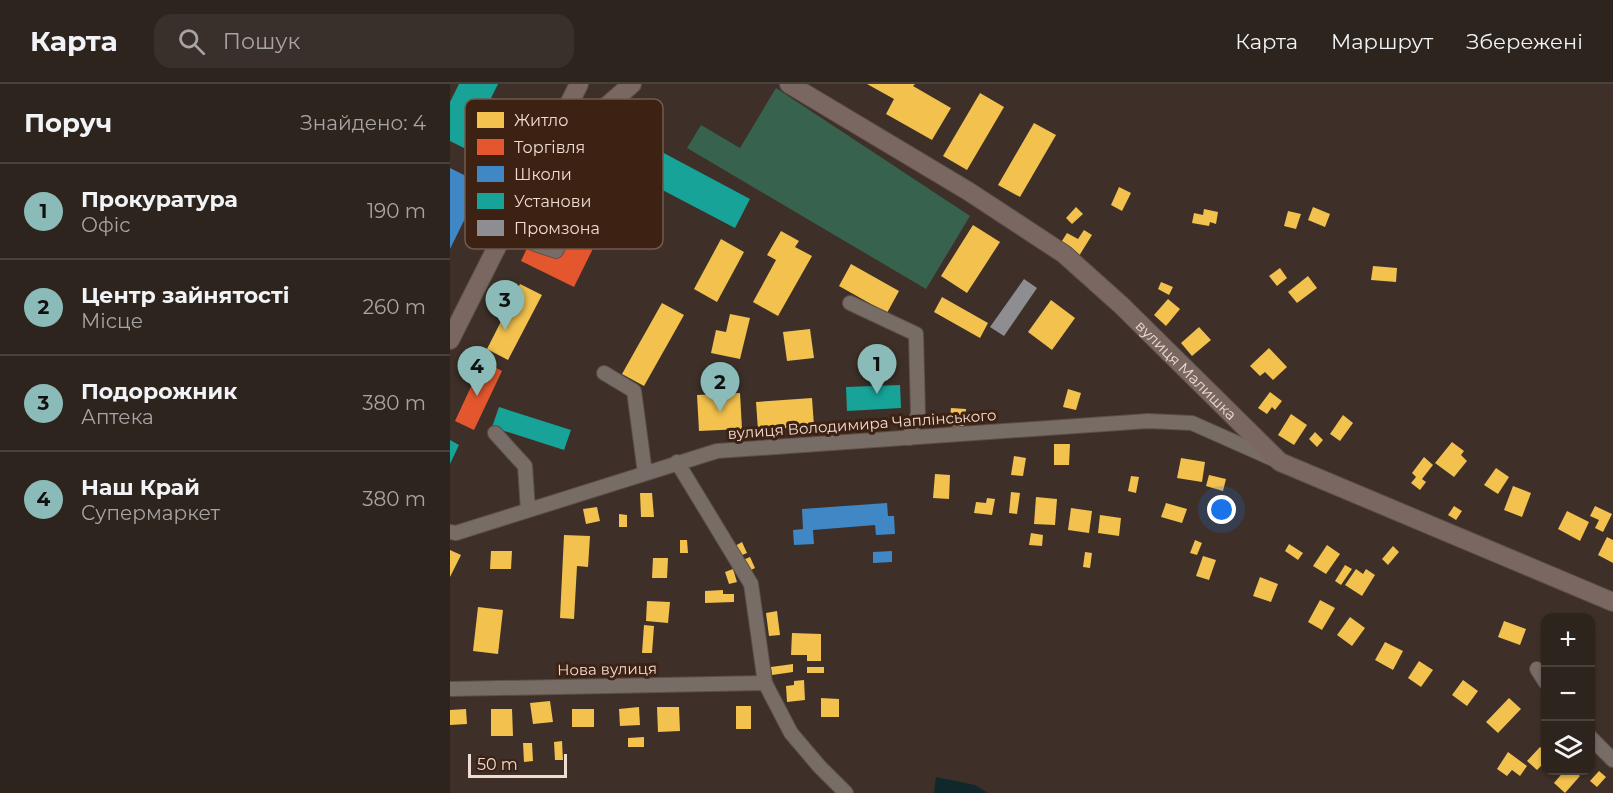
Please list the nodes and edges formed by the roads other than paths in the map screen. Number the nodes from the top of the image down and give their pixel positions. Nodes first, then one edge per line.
1 (579, 84) edge
2 (632, 84) edge
3 (789, 84) edge
4 (572, 99) edge
5 (615, 99) edge
6 (496, 249) edge
7 (850, 303) dead end
8 (450, 340) edge
9 (604, 373) dead end
10 (495, 432) dead end
11 (909, 438) junction
12 (677, 462) junction
13 (1280, 462) junction
14 (645, 472) junction
15 (528, 510) junction
16 (450, 532) edge
17 (1613, 602) edge
18 (1537, 669) dead end
19 (1541, 676) edge
20 (765, 683) junction
21 (450, 689) edge
22 (1595, 742) edge
23 (1613, 759) edge
24 (846, 793) edge

1 - 4 main road
2 - 5 main road
3 - 13 main road, вулиця Малишка
6 - 8 main road
7 - 11 street
9 - 14 street
10 - 15 street
11 - 12 street, вулиця Володимира Чаплінського
11 - 13 street, вулиця Володимира Чаплінського
12 - 14 street, вулиця Володимира Чаплінського
12 - 20 street
13 - 17 main road, вулиця Малишка
14 - 15 street, вулиця Володимира Чаплінського
15 - 16 street, вулиця Володимира Чаплінського
18 - 19 street
20 - 21 street, Нова вулиця
20 - 24 street
22 - 23 street

